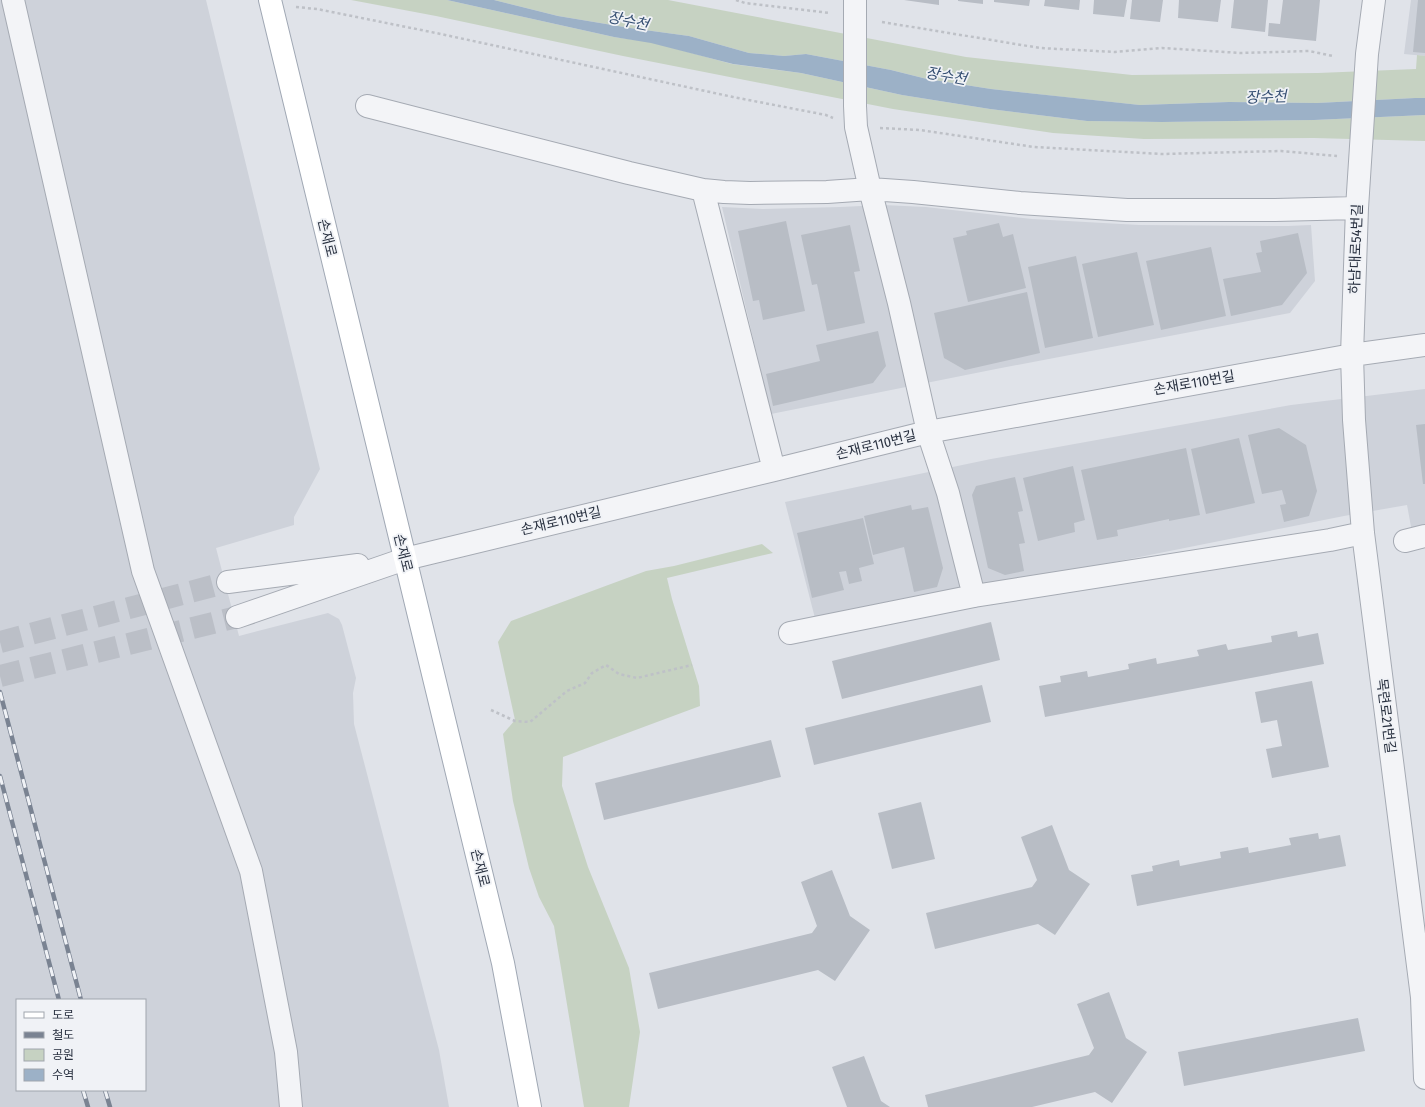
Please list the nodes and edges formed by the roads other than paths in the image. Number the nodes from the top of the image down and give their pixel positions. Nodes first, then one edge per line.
1 (13, 0) edge
2 (855, 0) edge
3 (1374, 0) edge
4 (270, 2) edge
5 (367, 106) dead end
6 (870, 189) junction
7 (703, 190) junction
8 (1357, 208) junction
9 (1425, 345) edge
10 (1352, 354) junction
11 (928, 432) junction
12 (774, 470) junction
13 (1363, 533) junction
14 (405, 559) junction
15 (228, 582) tunnel mouth
16 (974, 596) junction
17 (237, 617) tunnel mouth
18 (790, 633) dead end
19 (1425, 1078) edge
20 (291, 1107) edge
21 (530, 1107) edge

1 - 20 street
2 - 6 street
3 - 8 street, 하남대로54번길
4 - 14 main road, 손재로
5 - 7 street
6 - 7 street
6 - 8 street
6 - 11 street
7 - 12 street
8 - 10 street, 하남대로54번길
9 - 10 street, 손재로110번길
10 - 11 street, 손재로110번길
10 - 13 street, 목련로21번길
11 - 12 street, 손재로110번길
11 - 16 street
12 - 14 street, 손재로110번길
13 - 16 street
13 - 19 street, 목련로21번길
14 - 15 street
14 - 17 street
14 - 21 main road, 손재로
16 - 18 street

